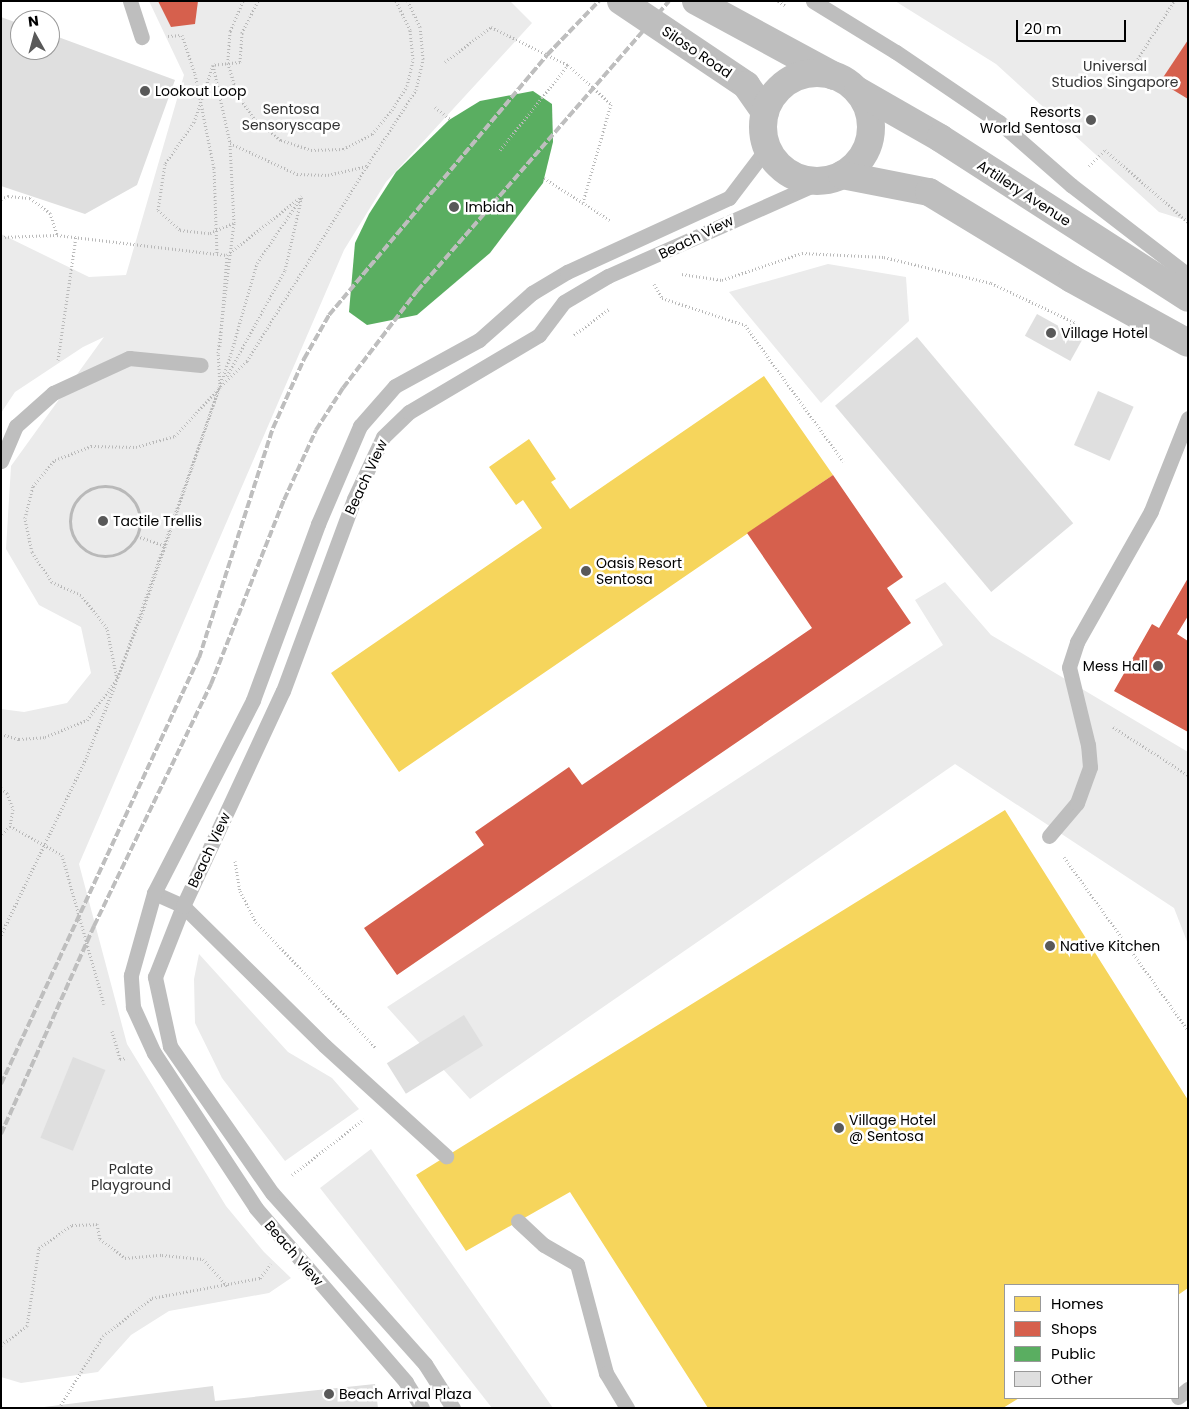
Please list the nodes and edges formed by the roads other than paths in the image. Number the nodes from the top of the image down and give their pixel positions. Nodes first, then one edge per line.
1 (130, 1) edge
2 (621, 1) edge
3 (696, 1) edge
4 (813, 1) edge
5 (142, 37) road end
6 (834, 76) junction
7 (858, 91) junction
8 (764, 112) junction
9 (767, 148) junction
10 (832, 178) junction
11 (1188, 275) edge
12 (1188, 298) edge
13 (1188, 343) edge
14 (201, 364) dead end
15 (1188, 418) edge
16 (1, 461) edge
17 (1049, 836) road end
18 (154, 893) junction
19 (183, 906) junction
20 (446, 1156) dead end
21 (518, 1221) dead end
22 (452, 1407) edge
23 (422, 1408) edge
24 (627, 1408) edge

1 - 5 lane
2 - 8 street, Siloso Road
3 - 6 street
4 - 11 lane
6 - 7 street, Artillery Avenue
6 - 8 street, Artillery Avenue
7 - 10 street
7 - 12 street, Artillery Avenue
8 - 9 street
9 - 10 street
9 - 18 lane, Beach View
10 - 13 street
10 - 19 lane, Beach View
14 - 16 lane
15 - 17 lane
18 - 19 lane
18 - 23 lane, Beach View
19 - 20 lane
19 - 22 lane, Beach View
21 - 24 lane

